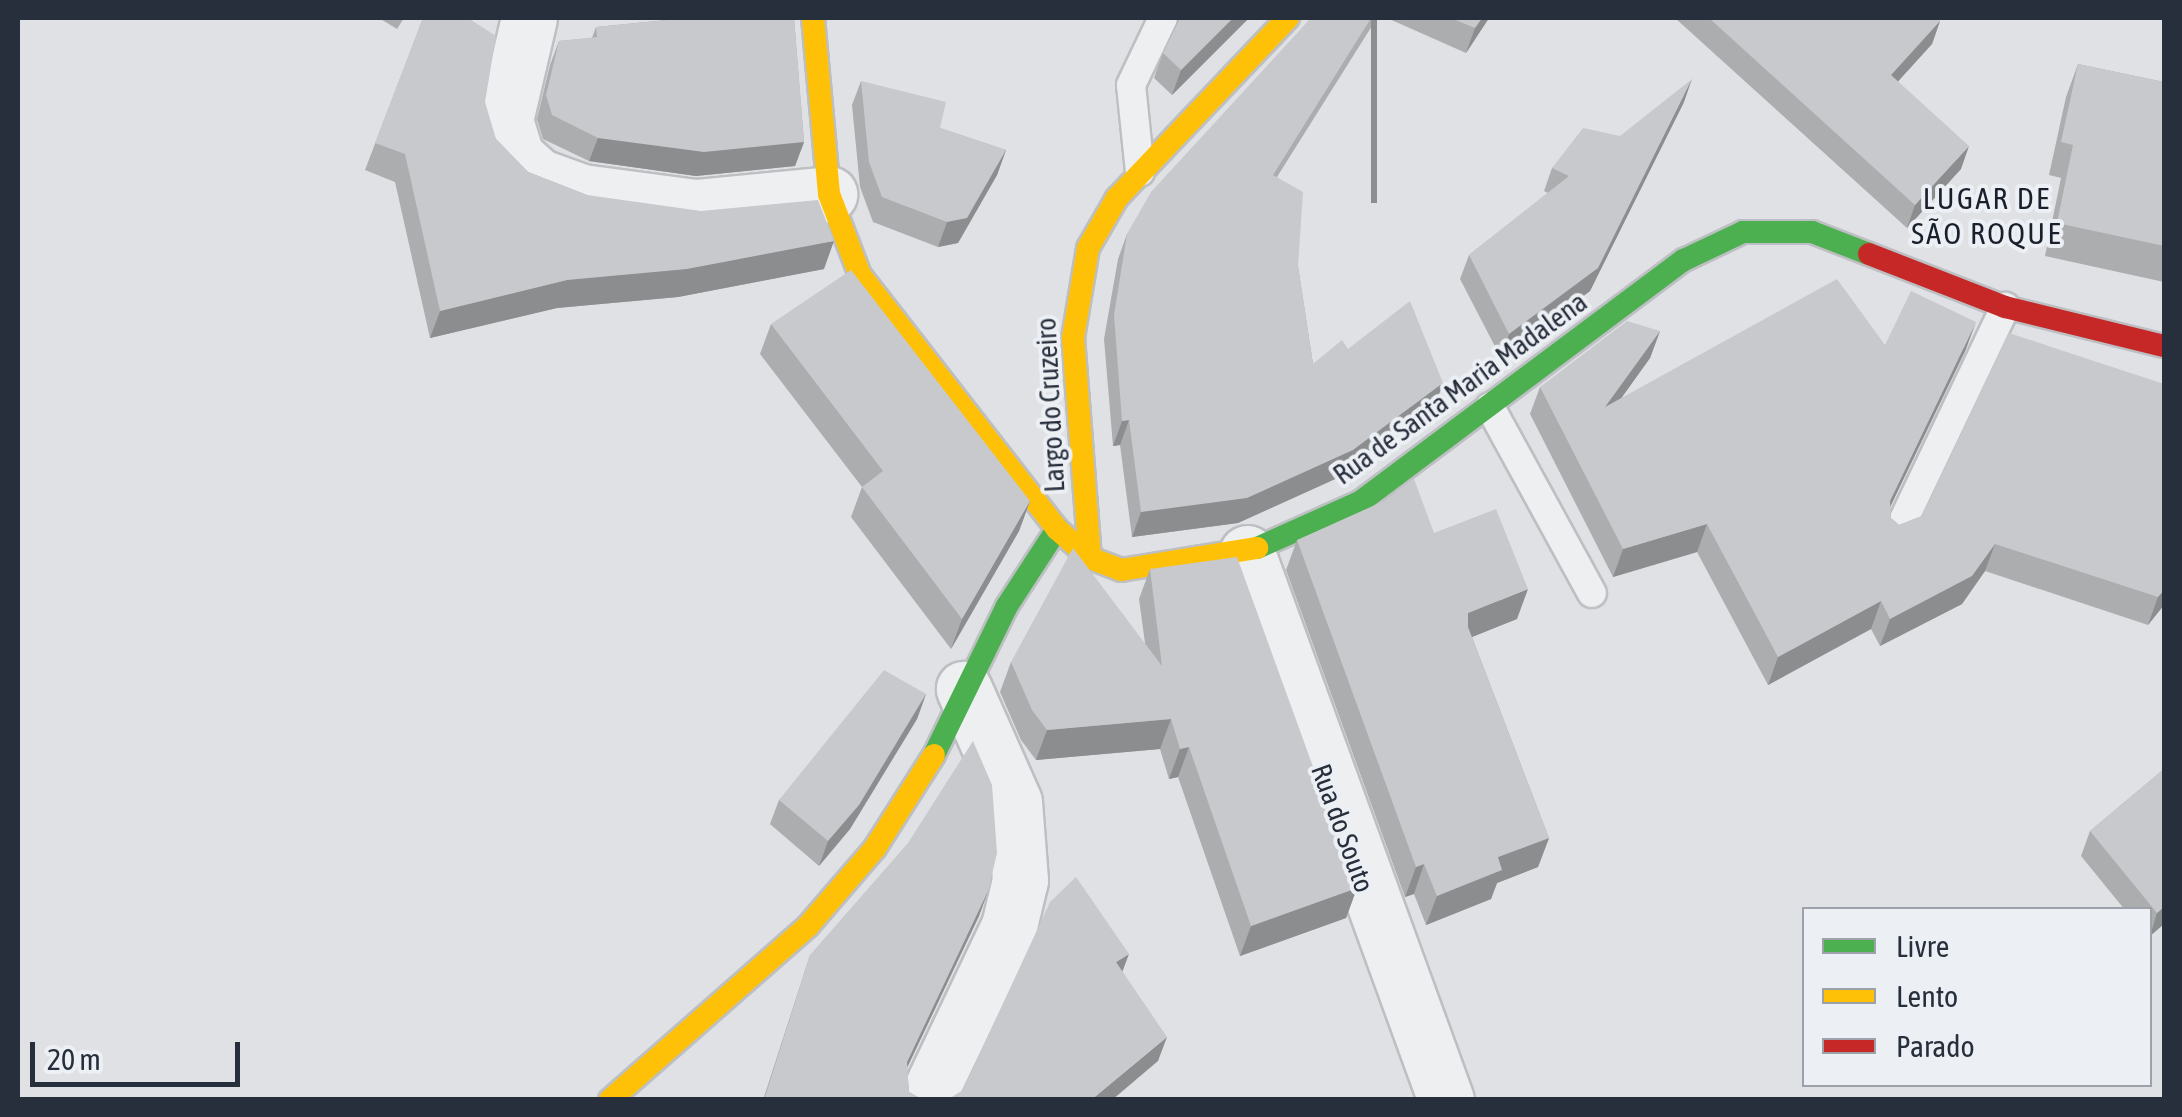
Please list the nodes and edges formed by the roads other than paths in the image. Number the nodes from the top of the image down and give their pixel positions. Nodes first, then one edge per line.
1 (529, 18) edge
2 (813, 18) edge
3 (1163, 18) edge
4 (1288, 18) edge
5 (1140, 172) junction
6 (829, 194) junction
7 (2005, 308) junction
8 (2164, 346) edge
9 (1490, 407) junction
10 (1057, 529) junction
11 (1896, 536) edge
12 (1246, 553) junction
13 (1090, 558) junction
14 (1592, 592) dead end
15 (964, 689) junction
16 (610, 1100) edge
17 (926, 1100) edge
18 (1446, 1100) edge

1 - 6 street
2 - 6 main road, Rua de Santa Maria Madalena
3 - 5 lane
4 - 5 main road, Largo do Cruzeiro
5 - 13 main road, Largo do Cruzeiro
6 - 10 main road, Rua de Santa Maria Madalena
7 - 8 main road, Rua de Santa Maria Madalena
7 - 9 main road, Rua de Santa Maria Madalena
7 - 11 lane
9 - 12 main road, Rua de Santa Maria Madalena
9 - 14 lane
10 - 13 main road, Rua de Santa Maria Madalena
10 - 15 main road
12 - 13 main road, Rua de Santa Maria Madalena
12 - 18 street, Rua do Souto
15 - 16 main road
15 - 17 street

